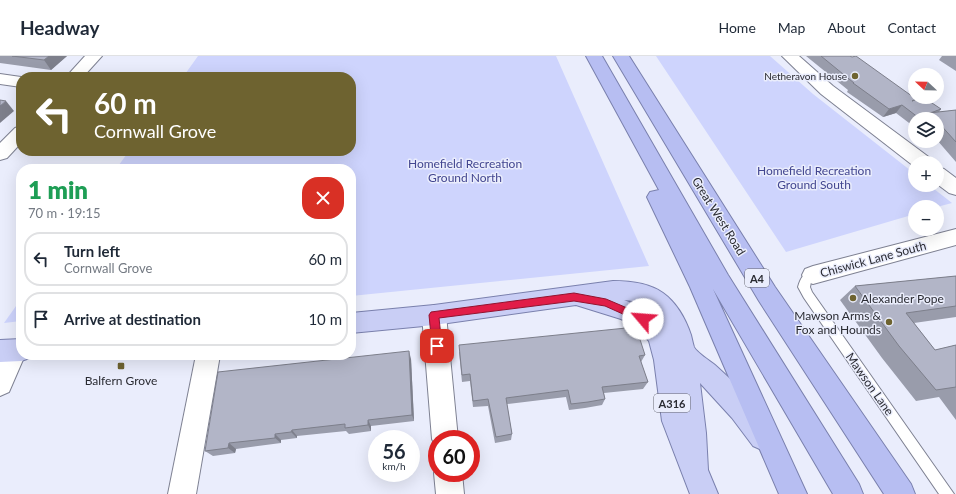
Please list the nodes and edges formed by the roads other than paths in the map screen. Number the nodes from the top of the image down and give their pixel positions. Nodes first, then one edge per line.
1 (94, 56) edge
2 (589, 56) edge
3 (594, 56) edge
4 (621, 56) edge
5 (790, 56) edge
6 (79, 72) edge
7 (0, 79) edge
8 (16, 81) edge
9 (16, 137) edge
10 (0, 154) edge
11 (914, 156) edge
12 (944, 179) edge
13 (956, 188) edge
14 (956, 237) edge
15 (813, 275) joint
16 (574, 297) junction
17 (434, 315) junction
18 (356, 323) edge
19 (659, 335) junction
20 (12, 351) edge
21 (683, 354) junction
22 (207, 360) edge
23 (0, 384) edge
24 (444, 430) edge
25 (778, 460) junction
26 (449, 482) edge
27 (700, 482) edge
28 (182, 494) edge
29 (450, 494) edge
30 (793, 494) edge
31 (849, 494) edge
32 (901, 494) edge
33 (947, 494) edge

1 - 6 street
2 - 25 highway
3 - 31 highway
4 - 32 highway, Great West Road / A4
5 - 11 street
7 - 8 street
9 - 10 street
12 - 13 street
14 - 15 street, Chiswick Lane South
15 - 33 lane, Mawson Lane
16 - 17 main road, A316
16 - 19 main road, A316
16 - 21 main road, A316
17 - 18 main road, A316
17 - 24 street
19 - 21 main road, A316
19 - 27 main road, A316
20 - 23 street
21 - 25 main road, A316
21 - 27 main road, A316
22 - 28 street
25 - 30 highway, A316
26 - 29 street

